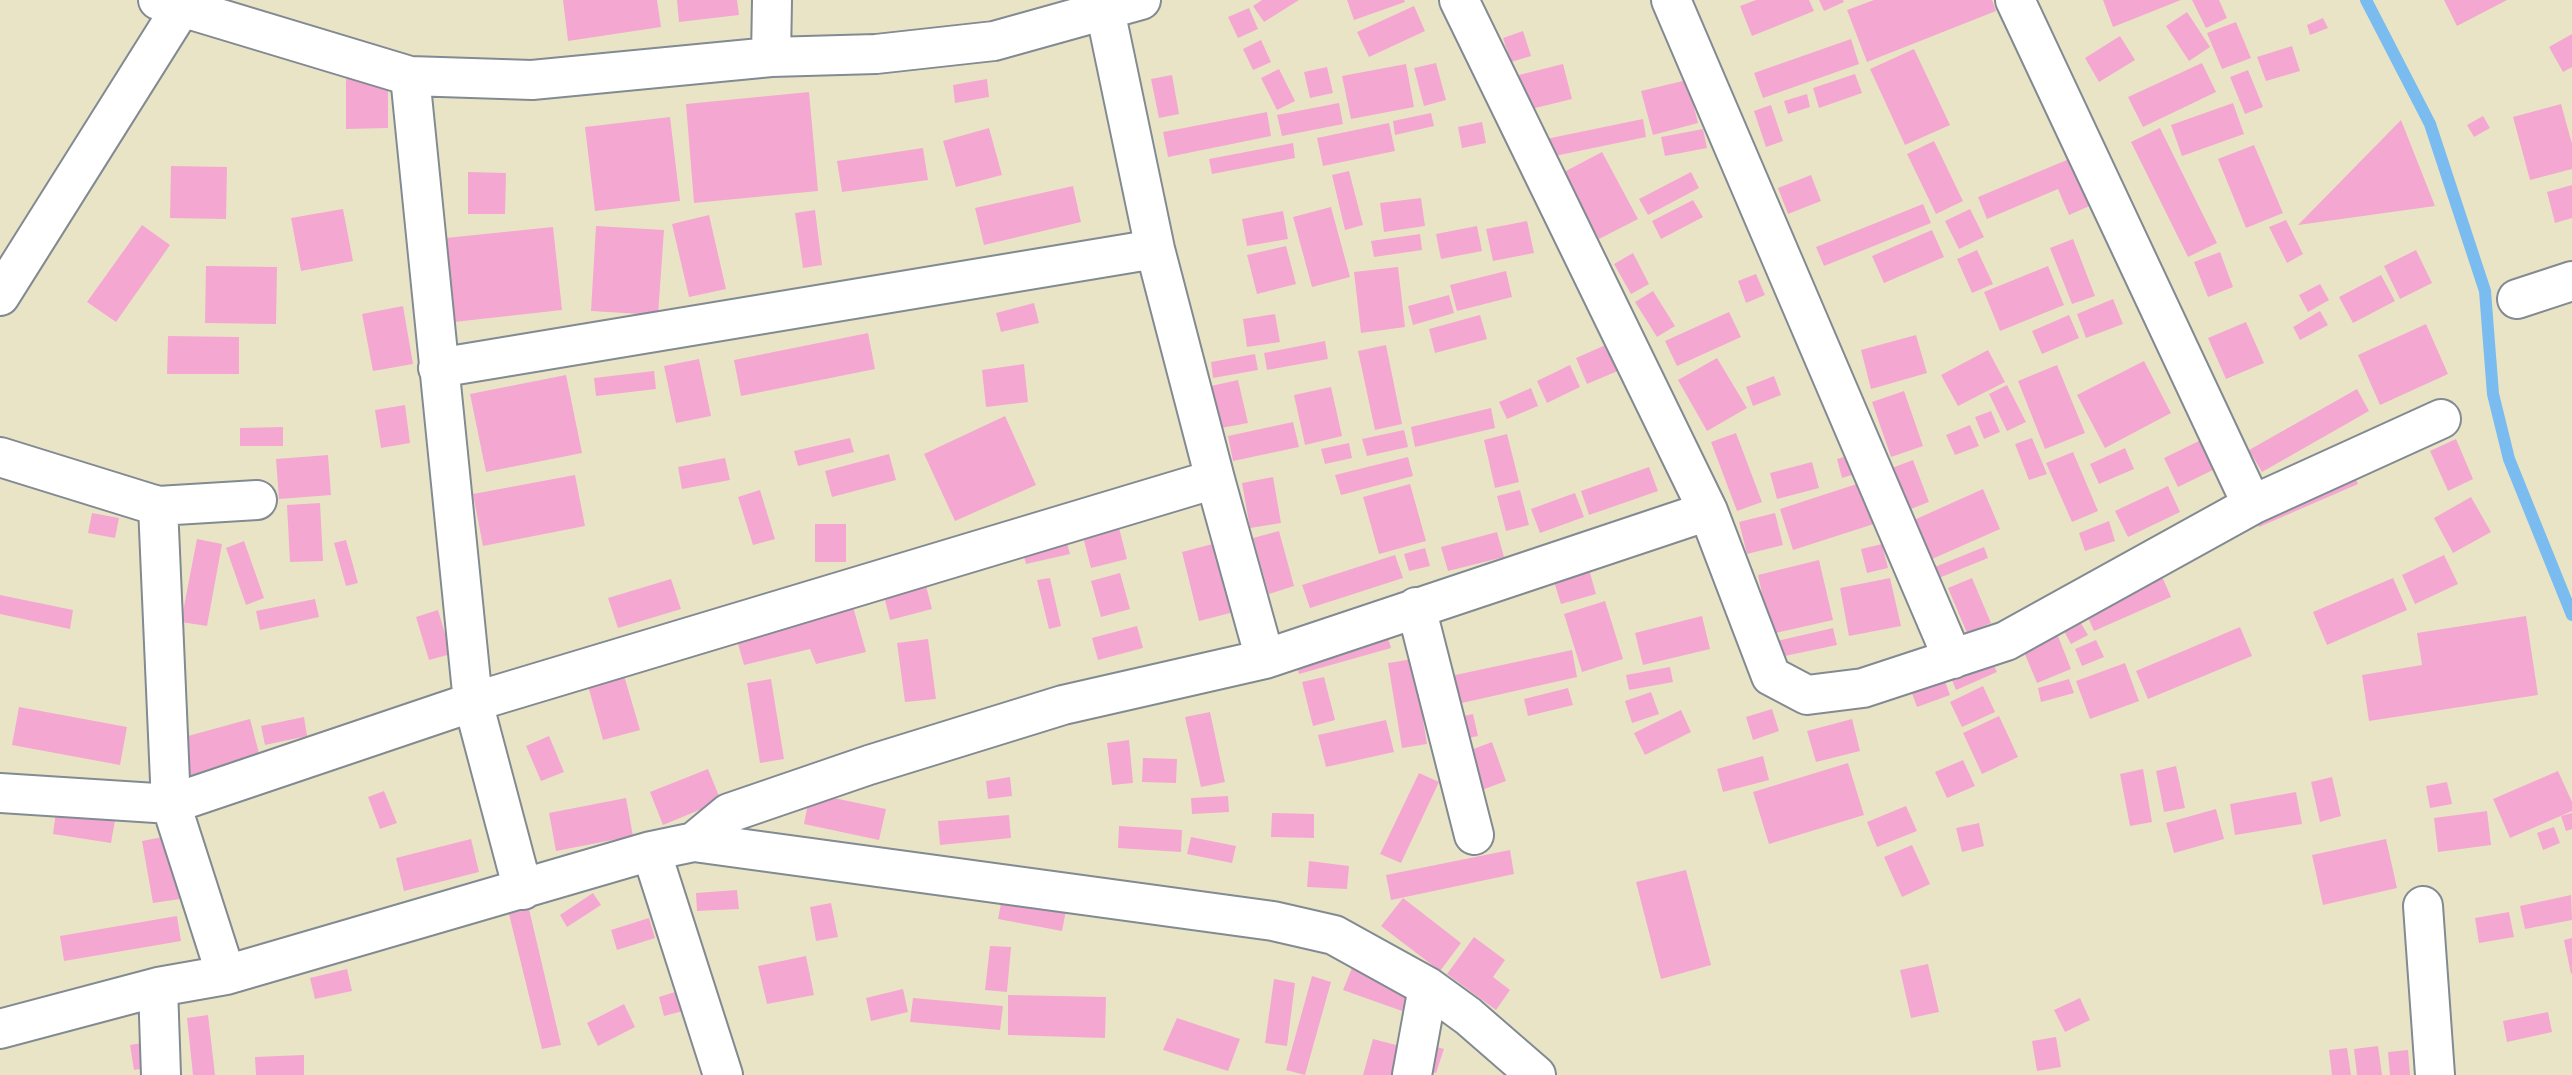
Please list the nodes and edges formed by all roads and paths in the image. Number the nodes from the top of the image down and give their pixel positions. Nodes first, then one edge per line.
1 (772, 0) edge
2 (1141, 0) edge
3 (1460, 0) edge
4 (1671, 0) edge
5 (2015, 0) edge
6 (175, 2) edge
7 (1082, 10) edge
8 (771, 57) junction
9 (410, 76) junction
10 (1155, 249) junction
11 (2572, 281) edge
12 (0, 296) edge
13 (2517, 299) dead end
14 (438, 368) junction
15 (2441, 419) dead end
16 (0, 457) edge
17 (1215, 479) junction
18 (257, 500) dead end
19 (2252, 505) junction
20 (158, 506) junction
21 (1708, 511) junction
22 (1416, 607) junction
23 (1265, 659) junction
24 (1953, 659) junction
25 (473, 702) junction
26 (0, 793) edge
27 (171, 804) junction
28 (1474, 835) dead end
29 (694, 842) junction
30 (651, 851) junction
31 (523, 890) junction
32 (2423, 906) dead end
33 (226, 975) junction
34 (1427, 986) junction
35 (158, 988) junction
36 (0, 1029) edge
37 (161, 1075) edge
38 (723, 1075) edge
39 (1412, 1075) edge
40 (1536, 1075) edge
41 (2434, 1075) edge

1 - 8 street
2 - 7 street
3 - 21 street
4 - 24 street
5 - 19 street
6 - 9 street
6 - 12 street
7 - 8 street
7 - 10 street
8 - 9 street
9 - 14 street
10 - 14 street
10 - 17 street
11 - 13 street
14 - 25 street
15 - 19 street
16 - 20 street
17 - 23 street
17 - 25 street
18 - 20 street
19 - 24 street
20 - 27 street
21 - 22 street
21 - 24 street
22 - 23 street
22 - 28 street
23 - 29 street
25 - 27 street
25 - 31 street
26 - 27 street
27 - 33 street
29 - 30 street
29 - 34 street
30 - 31 street
30 - 38 street
31 - 33 street
32 - 41 street
33 - 35 street
34 - 39 street
34 - 40 street
35 - 36 street
35 - 37 street

